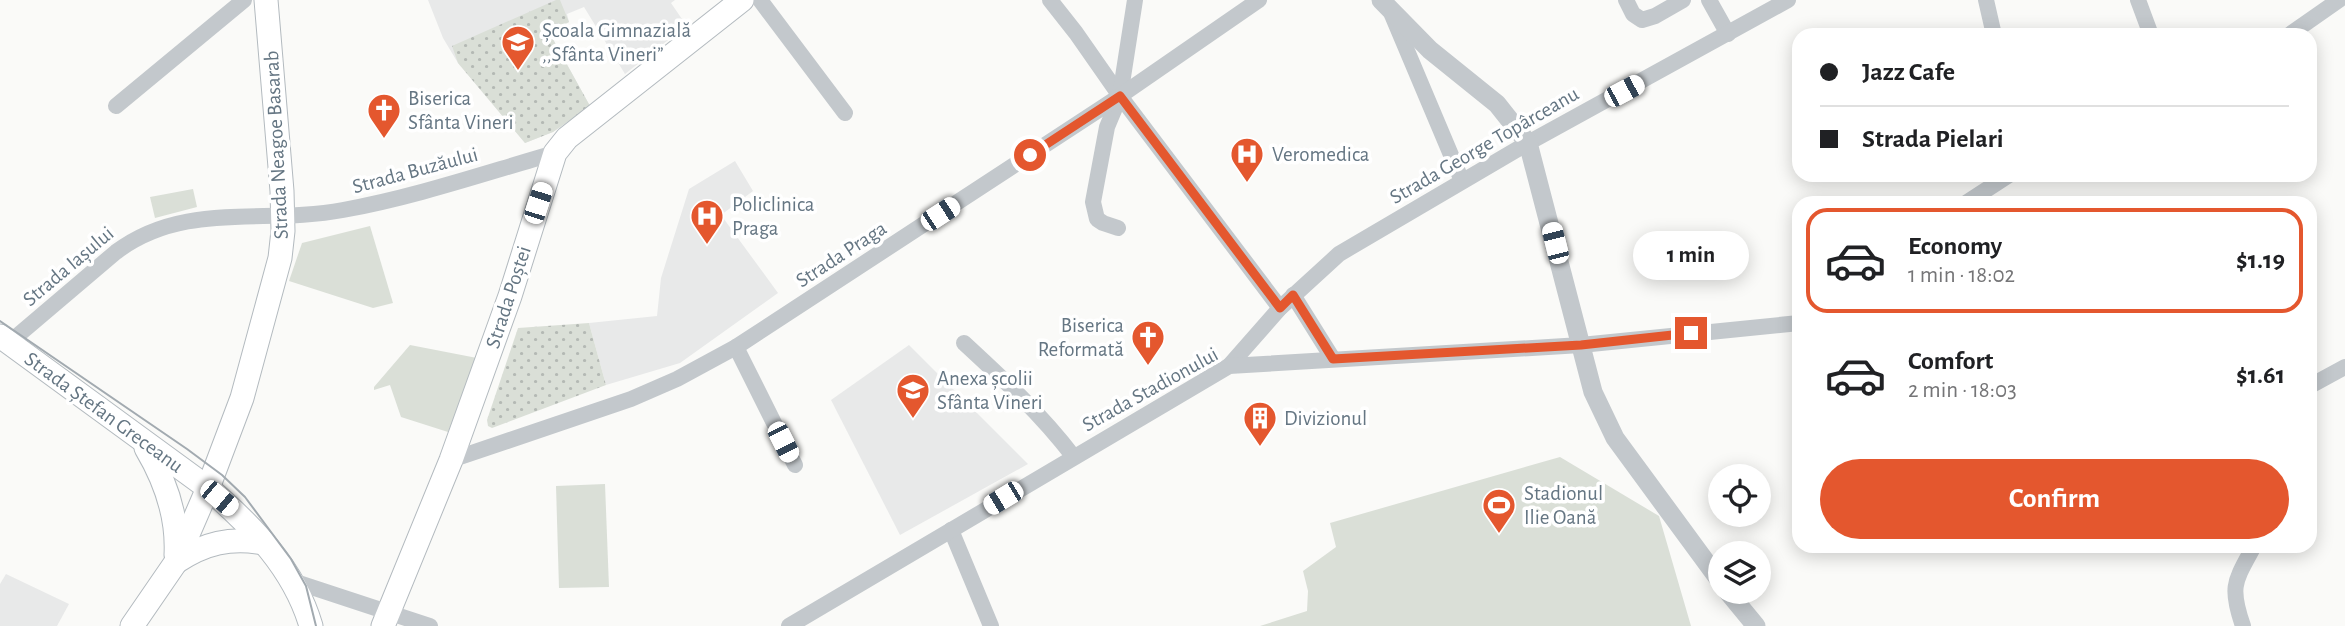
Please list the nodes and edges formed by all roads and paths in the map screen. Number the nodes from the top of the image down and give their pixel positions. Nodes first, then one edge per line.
1 (244, 0) edge
2 (265, 0) edge
3 (742, 0) edge
4 (760, 0) edge
5 (1049, 0) edge
6 (1135, 0) edge
7 (1259, 0) edge
8 (1626, 0) edge
9 (1683, 0) edge
10 (1709, 0) edge
11 (1788, 0) edge
12 (1986, 0) edge
13 (2138, 0) edge
14 (2333, 2) edge
15 (1386, 6) edge
16 (1992, 28) edge
17 (2148, 28) edge
18 (2298, 28) edge
19 (1728, 34) junction
20 (1120, 96) junction
21 (116, 106) dead end
22 (845, 113) dead end
23 (1528, 143) junction
24 (555, 153) junction
25 (1462, 181) junction
26 (1999, 182) edge
27 (1977, 196) edge
28 (283, 214) junction
29 (1118, 228) dead end
30 (1293, 295) junction
31 (1280, 308) junction
32 (1792, 313) edge
33 (1792, 323) edge
34 (1773, 324) junction
35 (5, 339) edge
36 (964, 343) dead end
37 (1581, 345) junction
38 (736, 347) junction
39 (1333, 359) junction
40 (1230, 366) junction
41 (2345, 366) edge
42 (2317, 382) edge
43 (143, 442) junction
44 (1073, 456) junction
45 (452, 460) junction
46 (795, 465) dead end
47 (208, 488) junction
48 (951, 530) junction
49 (264, 543) junction
50 (2251, 553) edge
51 (176, 562) junction
52 (1708, 565) edge
53 (293, 581) junction
54 (1738, 604) edge
55 (386, 620) edge
56 (132, 626) edge
57 (311, 626) edge
58 (430, 626) edge
59 (789, 626) edge
60 (991, 626) edge
61 (1756, 626) edge
62 (2243, 626) edge

1 - 21 street
2 - 28 main road, Strada Neagoe Basarab
3 - 24 main road, Strada Poștei
4 - 22 street
5 - 20 street
6 - 20 street
7 - 20 street, Strada Praga
8 - 9 street
10 - 19 street
11 - 19 street, Strada George Topârceanu
12 - 16 street
13 - 17 street
14 - 18 street
15 - 23 street
15 - 25 street
19 - 23 street, Strada George Topârceanu
20 - 29 street
20 - 31 street
20 - 38 street, Strada Praga
23 - 25 street, Strada George Topârceanu
23 - 37 street
24 - 28 street, Strada Buzăului
24 - 45 main road, Strada Poștei
25 - 30 street, Strada George Topârceanu
26 - 27 street
28 - 35 street, Strada Iașului
28 - 47 main road, Strada Neagoe Basarab
30 - 31 street, Strada George Topârceanu
30 - 39 street
31 - 40 street, Strada George Topârceanu
32 - 34 street
33 - 34 street, Strada Stadionului
34 - 37 street, Strada Stadionului
35 - 43 main road, Strada Ștefan Greceanu
36 - 44 street
37 - 39 street, Strada Stadionului
37 - 52 street
38 - 45 street, Strada Praga
38 - 46 street
39 - 40 street, Strada Stadionului
40 - 44 street, Strada Stadionului
41 - 42 street
43 - 47 main road, Strada Ștefan Greceanu
43 - 51 main road
44 - 48 street, Strada Stadionului
45 - 55 main road, Strada Poștei
47 - 49 main road, Strada Ștefan Greceanu
47 - 51 main road, Strada Neagoe Basarab
48 - 59 street, Strada Stadionului
48 - 60 street
49 - 51 main road
49 - 53 main road, Strada Ștefan Greceanu
50 - 62 street
51 - 56 main road, Strada Neagoe Basarab
53 - 55 street
53 - 57 main road, Strada Ștefan Greceanu
54 - 61 street
55 - 58 street

